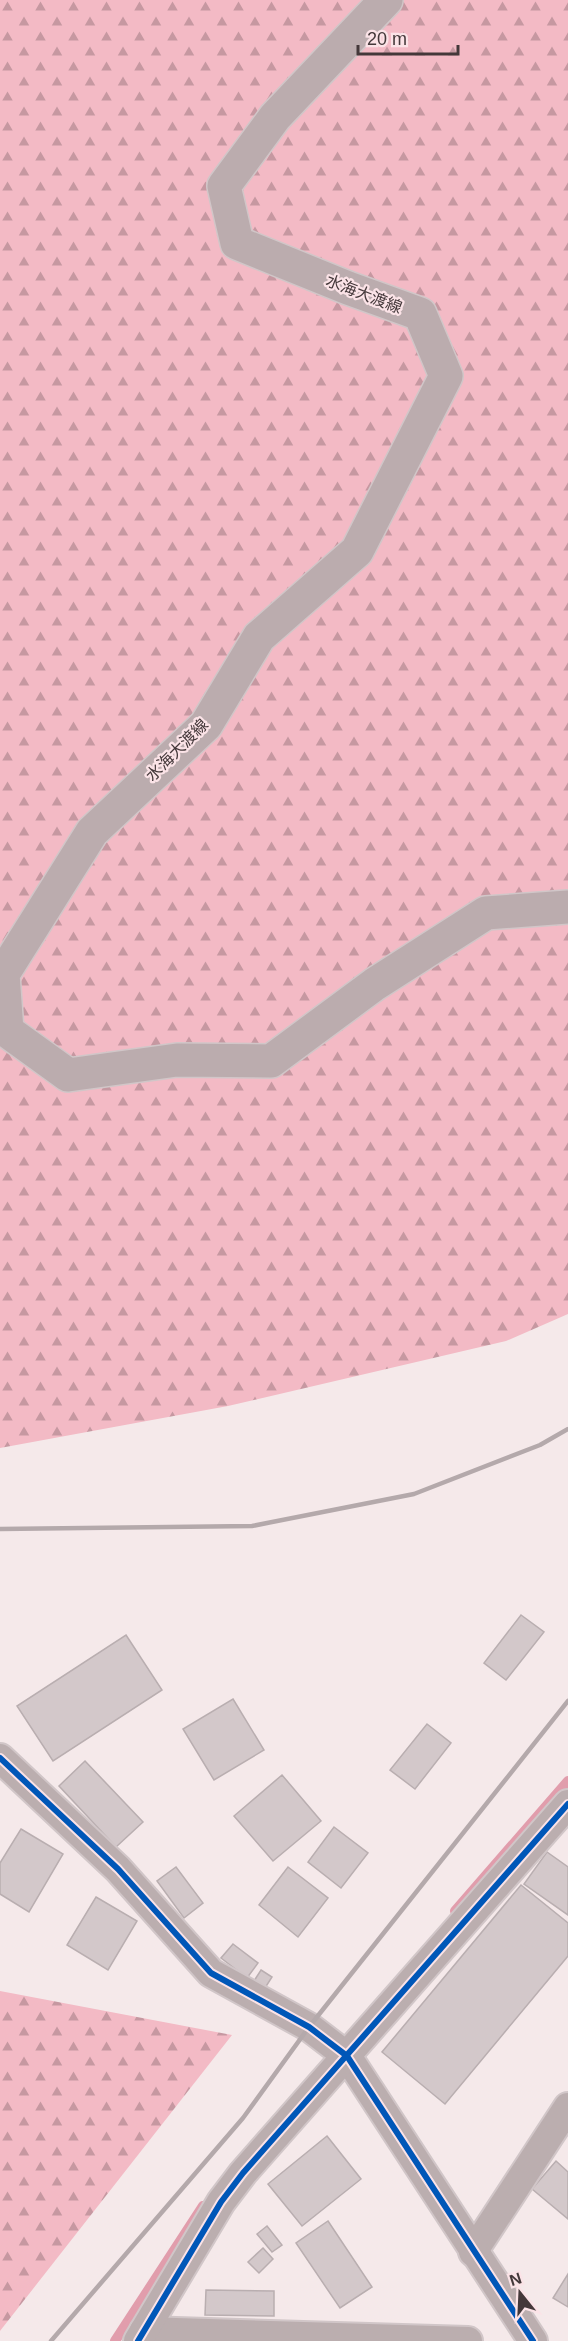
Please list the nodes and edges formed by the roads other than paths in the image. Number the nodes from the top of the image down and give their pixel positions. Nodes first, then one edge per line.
1 (386, 0) edge
2 (568, 907) edge
3 (0, 1758) edge
4 (568, 1804) edge
5 (347, 2056) junction
6 (568, 2107) edge
7 (473, 2252) junction
8 (141, 2336) edge
9 (332, 2339) edge
10 (468, 2341) edge
11 (533, 2341) edge

1 - 2 main road, 水海大渡線
3 - 5 street
4 - 5 street
5 - 7 street
5 - 8 street
6 - 7 street
7 - 11 street
8 - 9 street
9 - 10 street

